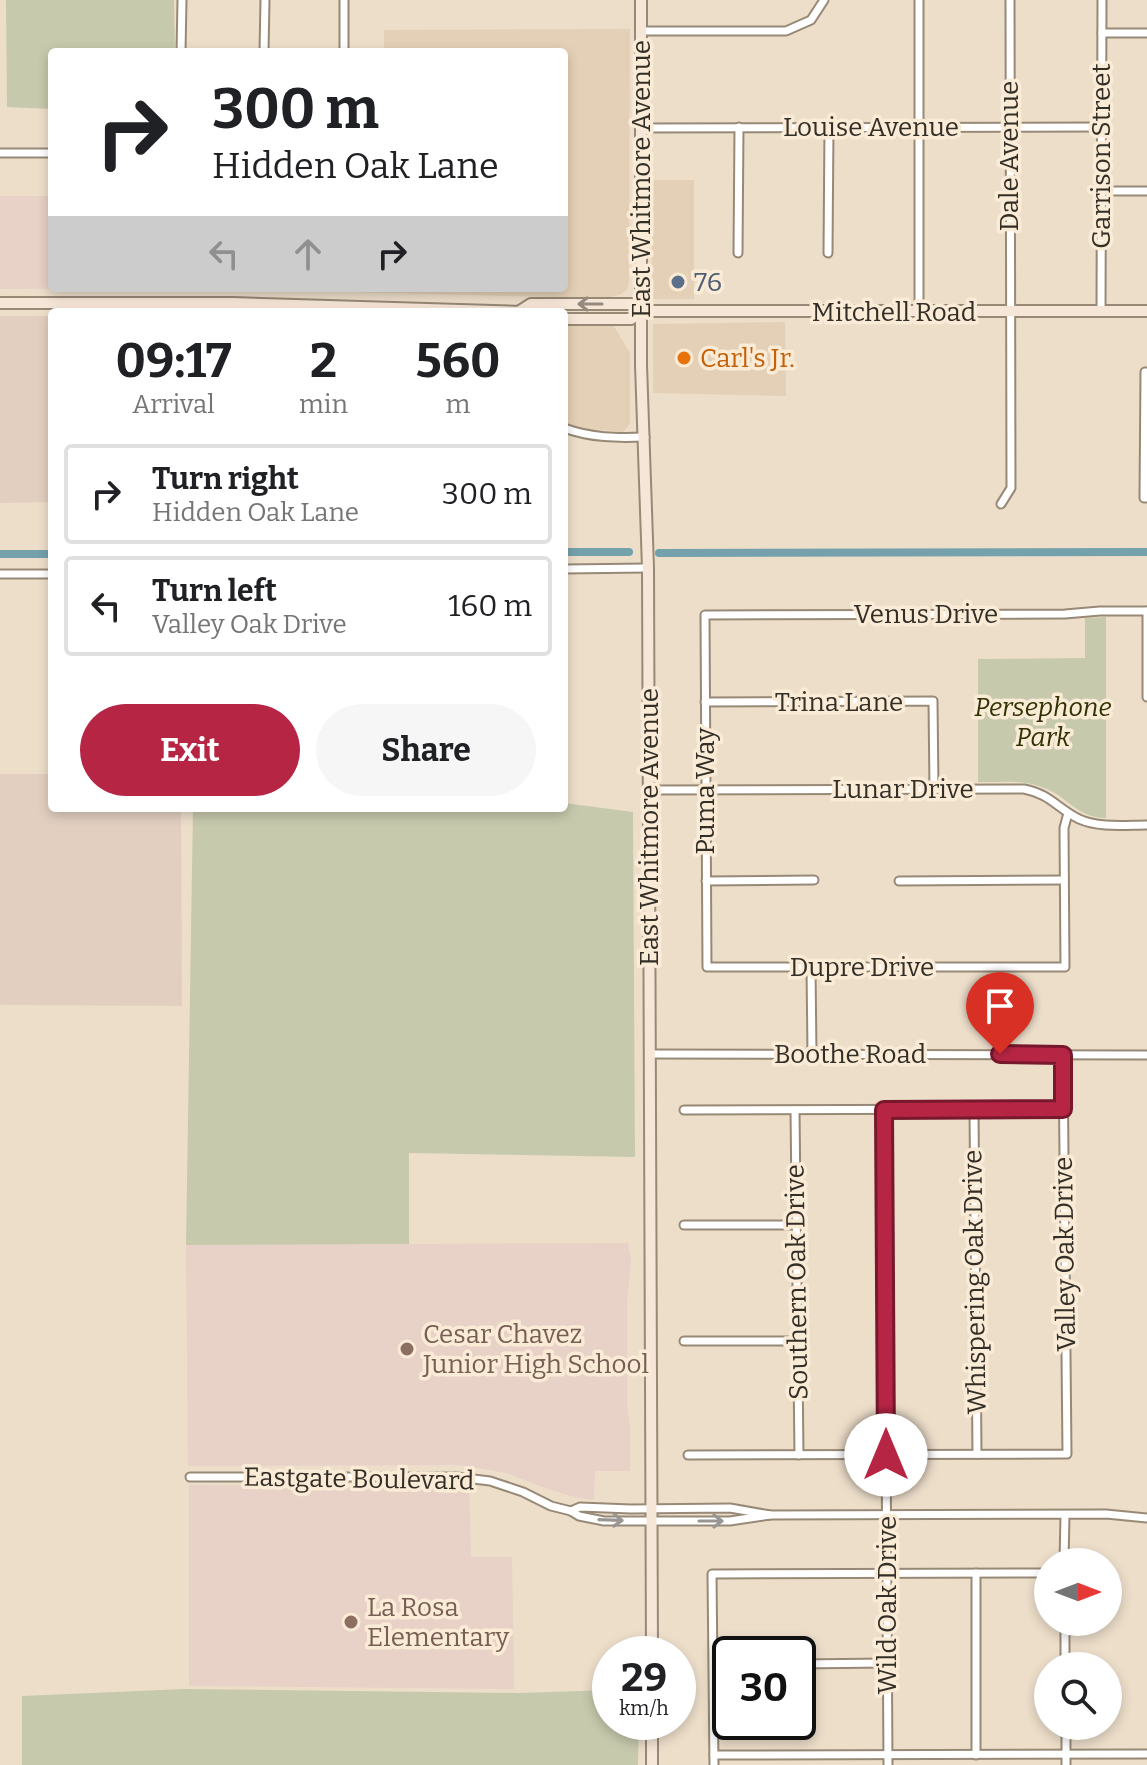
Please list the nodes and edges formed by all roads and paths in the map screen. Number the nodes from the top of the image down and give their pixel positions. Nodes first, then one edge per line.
1 (182, 0) edge
2 (265, 0) edge
3 (344, 0) edge
4 (641, 0) edge
5 (824, 0) edge
6 (919, 0) edge
7 (1010, 0) edge
8 (1102, 0) edge
9 (641, 31) junction
10 (1102, 33) junction
11 (1147, 33) edge
12 (181, 48) edge
13 (264, 48) edge
14 (344, 48) edge
15 (739, 127) junction
16 (829, 127) junction
17 (918, 127) junction
18 (1009, 127) junction
19 (1101, 127) junction
20 (641, 128) junction
21 (0, 153) edge
22 (48, 153) edge
23 (1101, 191) junction
24 (1147, 191) edge
25 (738, 253) dead end
26 (828, 253) dead end
27 (0, 303) edge
28 (233, 307) edge
29 (305, 308) edge
30 (525, 308) edge
31 (641, 311) junction
32 (1147, 311) edge
33 (919, 312) junction
34 (1009, 312) junction
35 (1101, 312) junction
36 (568, 319) edge
37 (1146, 372) edge
38 (568, 429) edge
39 (645, 437) junction
40 (1146, 498) edge
41 (1001, 504) dead end
42 (648, 568) junction
43 (568, 569) edge
44 (0, 574) edge
45 (48, 574) edge
46 (1147, 611) edge
47 (705, 615) joint
48 (1147, 697) edge
49 (705, 702) junction
50 (705, 789) junction
51 (934, 789) junction
52 (649, 790) junction
53 (1068, 813) junction
54 (1147, 825) edge
55 (814, 880) dead end
56 (1064, 880) junction
57 (706, 881) junction
58 (899, 881) dead end
59 (707, 967) joint
60 (811, 967) junction
61 (649, 1054) junction
62 (812, 1054) junction
63 (1063, 1055) junction
64 (1147, 1055) edge
65 (1063, 1109) junction
66 (684, 1110) dead end
67 (795, 1110) junction
68 (884, 1110) junction
69 (974, 1110) junction
70 (684, 1225) dead end
71 (796, 1225) junction
72 (684, 1341) dead end
73 (797, 1341) junction
74 (977, 1454) junction
75 (688, 1455) dead end
76 (799, 1455) junction
77 (886, 1455) junction
78 (190, 1477) dead end
79 (652, 1509) junction
80 (571, 1511) junction
81 (770, 1515) junction
82 (886, 1515) junction
83 (1065, 1515) junction
84 (1147, 1518) edge
85 (652, 1521) junction
86 (1064, 1548) edge
87 (976, 1573) junction
88 (1034, 1573) edge
89 (886, 1574) junction
90 (652, 1636) edge
91 (887, 1663) junction
92 (816, 1664) edge
93 (652, 1740) edge
94 (1066, 1740) edge
95 (1066, 1754) junction
96 (1147, 1754) edge
97 (714, 1755) junction
98 (887, 1755) junction
99 (976, 1755) junction
100 (652, 1765) edge
101 (714, 1765) edge
102 (888, 1765) edge
103 (1066, 1765) edge

1 - 12 street
2 - 13 street
3 - 14 street
4 - 9 main road, East Whitmore Avenue
5 - 9 street
6 - 17 street
7 - 18 street, Dale Avenue
8 - 10 street, Garrison Street
9 - 20 main road, East Whitmore Avenue
10 - 11 street
10 - 19 street, Garrison Street
15 - 16 street, Louise Avenue
15 - 20 street, Louise Avenue
15 - 25 street
16 - 17 street, Louise Avenue
16 - 26 street
17 - 18 street, Louise Avenue
17 - 33 street
18 - 19 street, Louise Avenue
18 - 34 street, Dale Avenue
19 - 23 street, Garrison Street
20 - 31 main road, East Whitmore Avenue
21 - 22 street
23 - 24 street
23 - 35 street, Garrison Street
27 - 28 main road, Mitchell Road
28 - 29 main road, Mitchell Road
31 -> 30 main road, Mitchell Road
31 - 33 main road, Mitchell Road
31 - 36 main road, Mitchell Road
31 - 39 main road, East Whitmore Avenue
32 - 35 main road, Mitchell Road
33 - 34 main road, Mitchell Road
34 - 35 main road, Mitchell Road
34 - 41 street, Dale Avenue
37 - 40 street
38 - 39 street
39 - 42 main road, East Whitmore Avenue
42 - 43 street
42 - 52 main road, East Whitmore Avenue
44 - 45 street
46 - 47 street, Venus Drive
46 - 48 street
47 - 49 street, Puma Way
49 - 50 street, Puma Way
49 - 51 street, Trina Lane
50 - 51 street, Lunar Drive
50 - 52 street, Lunar Drive
50 - 57 street, Puma Way
51 - 53 street, Lunar Drive
52 - 61 main road, East Whitmore Avenue
53 - 54 street, Lunar Drive
53 - 56 street
55 - 57 street
56 - 58 street
56 - 60 street, Dupre Drive
57 - 59 street, Puma Way
59 - 60 street, Dupre Drive
60 - 62 street
61 - 62 street, Boothe Road
61 - 79 main road, East Whitmore Avenue
62 - 63 street, Boothe Road
63 - 64 street, Boothe Road
63 - 65 street, Valley Oak Drive
65 - 69 street
65 - 74 street, Valley Oak Drive
66 - 67 street
67 - 68 street
67 - 71 street, Southern Oak Drive
68 - 69 street
68 - 77 street, Wild Oak Drive
69 - 74 street, Whispering Oak Drive
70 - 71 street
71 - 73 street, Southern Oak Drive
72 - 73 street
73 - 76 street, Southern Oak Drive
74 - 77 street
75 - 76 street
76 - 77 street
77 - 82 street, Wild Oak Drive
78 - 80 street, Eastgate Boulevard
79 - 80 street, Eastgate Boulevard
79 - 81 street, Eastgate Boulevard
79 - 85 main road, East Whitmore Avenue
80 -> 85 street, Eastgate Boulevard
81 - 82 street, Eastgate Boulevard
85 -> 81 street, Eastgate Boulevard
82 - 83 street, Eastgate Boulevard
82 - 89 street, Wild Oak Drive
83 - 84 street, Eastgate Boulevard
83 - 86 street
85 - 90 main road, East Whitmore Avenue
87 - 88 street
87 - 89 street
87 - 99 street
89 - 91 street, Wild Oak Drive
89 - 97 street
91 - 92 street
91 - 98 street, Wild Oak Drive
93 - 100 main road
94 - 95 street
95 - 96 street
95 - 99 street
95 - 103 street
97 - 98 street
97 - 101 street
98 - 99 street
98 - 102 street, Wild Oak Drive

